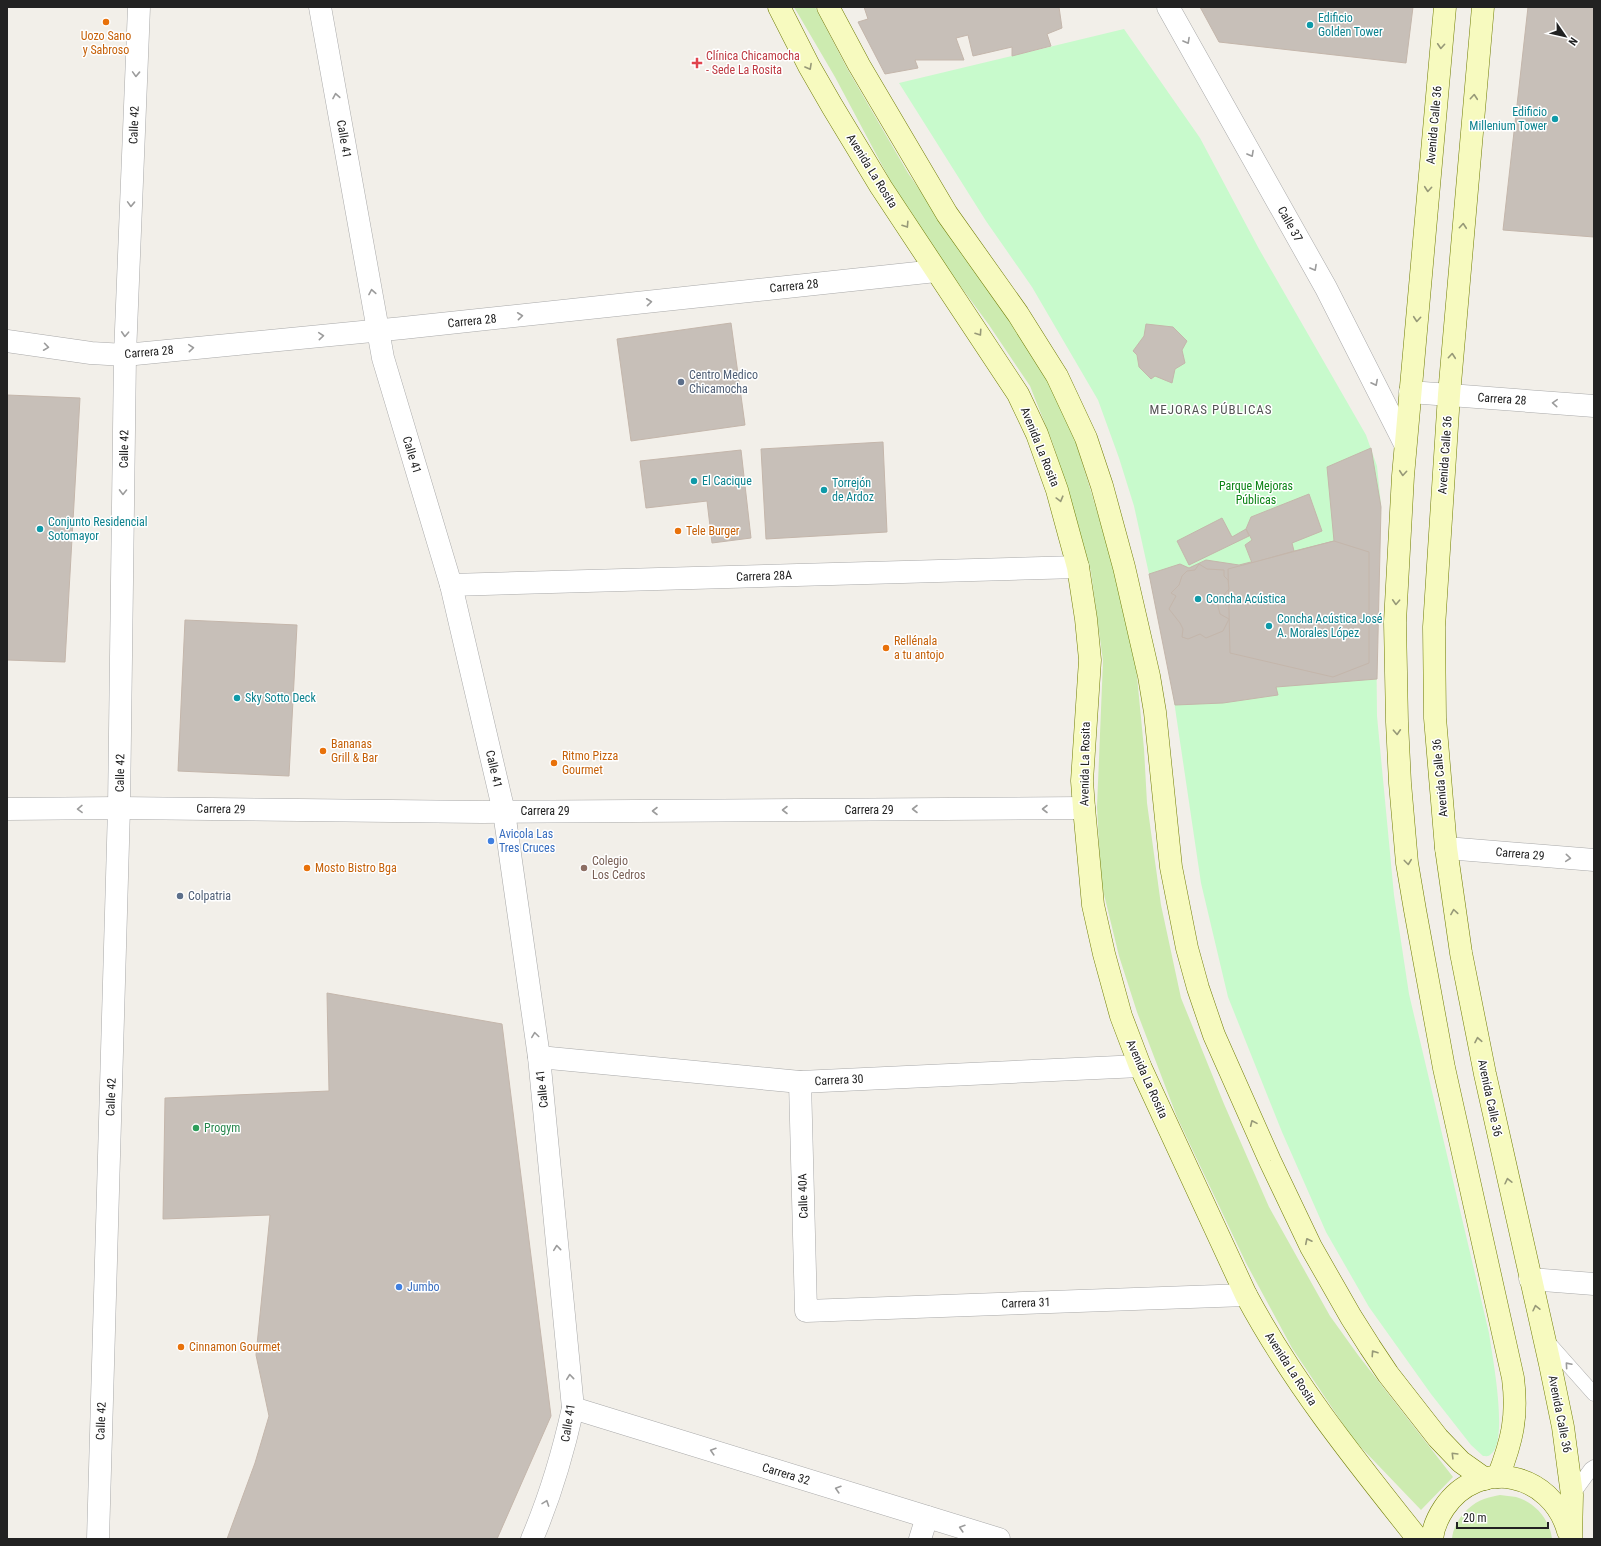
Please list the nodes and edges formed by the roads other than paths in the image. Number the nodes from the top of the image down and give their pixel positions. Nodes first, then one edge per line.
1 (139, 7) edge
2 (320, 7) edge
3 (779, 7) edge
4 (828, 7) edge
5 (1168, 7) edge
6 (1445, 7) edge
7 (1483, 7) edge
8 (936, 271) junction
9 (379, 331) junction
10 (7, 341) edge
11 (125, 355) junction
12 (1410, 392) junction
13 (1449, 395) junction
14 (1594, 406) edge
15 (1406, 444) junction
16 (1078, 567) junction
17 (451, 585) junction
18 (119, 808) junction
19 (1084, 808) junction
20 (7, 809) edge
21 (504, 812) junction
22 (1446, 848) junction
23 (1594, 860) edge
24 (539, 1057) junction
25 (1140, 1066) junction
26 (800, 1082) junction
27 (1530, 1279) junction
28 (1594, 1284) edge
29 (1246, 1295) junction
30 (806, 1311) joint
31 (1543, 1336) junction
32 (1594, 1394) edge
33 (573, 1408) junction
34 (1594, 1467) edge
35 (1491, 1478) junction
36 (1572, 1495) junction
37 (927, 1517) junction
38 (98, 1539) edge
39 (532, 1539) edge
40 (920, 1539) edge
41 (999, 1539) edge
42 (1418, 1539) edge
43 (1432, 1539) edge
44 (1571, 1539) edge

1 -> 11 street, Calle 42
9 -> 2 street, Calle 41
3 -> 8 main road, Avenida La Rosita
35 -> 4 main road
5 -> 15 street, Calle 37
6 -> 12 main road, Avenida Calle 36
13 -> 7 main road, Avenida Calle 36
9 -> 8 street, Carrera 28
8 -> 16 main road, Avenida La Rosita
11 -> 9 street, Carrera 28
9 - 17 street, Calle 41
10 -> 11 street, Carrera 28
11 -> 18 street, Calle 42
12 - 13 street, Carrera 28
12 - 15 main road, Avenida Calle 36
14 -> 13 street, Carrera 28
13 - 22 main road, Avenida Calle 36
15 -> 35 main road, Avenida Calle 36
16 - 17 street, Carrera 28A
16 - 19 main road, Avenida La Rosita
17 - 21 street, Calle 41
18 -> 20 street, Carrera 29
18 - 21 street, Carrera 29
18 - 38 street, Calle 42
19 -> 21 street, Carrera 29
19 - 25 main road, Avenida La Rosita
24 -> 21 street, Calle 41
22 -> 23 street, Carrera 29
27 -> 22 main road, Avenida Calle 36
24 - 26 street, Carrera 30
33 -> 24 street, Calle 41
25 - 26 street, Carrera 30
25 - 29 main road, Avenida La Rosita
26 - 30 street, Calle 40A
27 - 28 street
31 -> 27 main road, Avenida Calle 36
29 - 30 street, Carrera 31
29 - 42 main road, Avenida La Rosita
32 -> 31 lane
31 - 36 main road, Avenida Calle 36
37 -> 33 street, Carrera 32
39 -> 33 street, Calle 41
34 - 36 lane
35 - 43 main road
35 - 44 main road
36 - 44 main road, Avenida Calle 36
37 - 40 street
41 -> 37 street, Carrera 32

